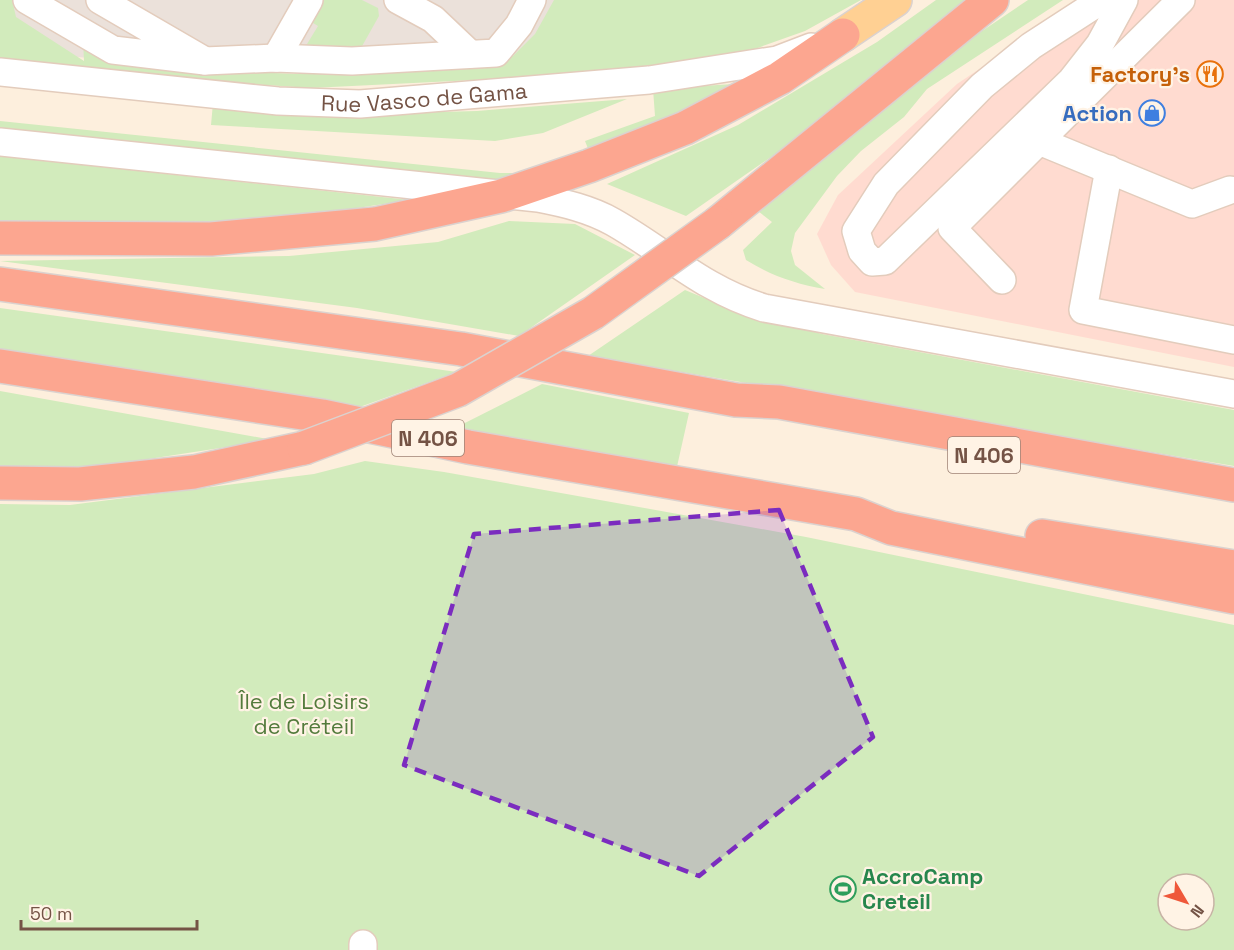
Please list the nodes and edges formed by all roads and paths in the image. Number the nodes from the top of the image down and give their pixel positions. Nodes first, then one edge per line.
1 (27, 0) edge
2 (100, 0) edge
3 (309, 0) edge
4 (398, 0) edge
5 (532, 0) edge
6 (895, 0) edge
7 (992, 0) edge
8 (1102, 0) edge
9 (1124, 0) edge
10 (1181, 0) edge
11 (843, 35) junction
12 (470, 54) junction
13 (276, 58) junction
14 (205, 61) junction
15 (0, 72) edge
16 (1040, 141) junction
17 (0, 142) edge
18 (1109, 169) junction
19 (1230, 190) dead end
20 (501, 196) junction
21 (0, 238) edge
22 (1002, 280) dead end
23 (0, 284) edge
24 (1234, 340) edge
25 (0, 366) edge
26 (1234, 394) edge
27 (736, 400) junction
28 (0, 483) edge
29 (1234, 485) edge
30 (1234, 504) edge
31 (856, 514) junction
32 (1234, 567) edge
33 (1234, 597) edge

1 - 14 street
2 - 14 street
3 - 13 street
4 - 12 street
5 - 12 street
6 - 11 main road
7 - 28 highway, bridge
8 - 9 street
10 - 16 street
11 - 15 street, Rue Vasco de Gama
11 - 20 highway
12 - 13 street
13 - 14 street
16 - 18 street
16 - 22 street
17 - 20 street
18 - 19 street
18 - 24 street
20 - 21 highway
20 - 26 street
23 - 27 highway, N 406
25 - 31 highway, N 406
27 - 29 highway
27 - 30 highway, N 406
31 - 32 highway
31 - 33 highway, N 406

